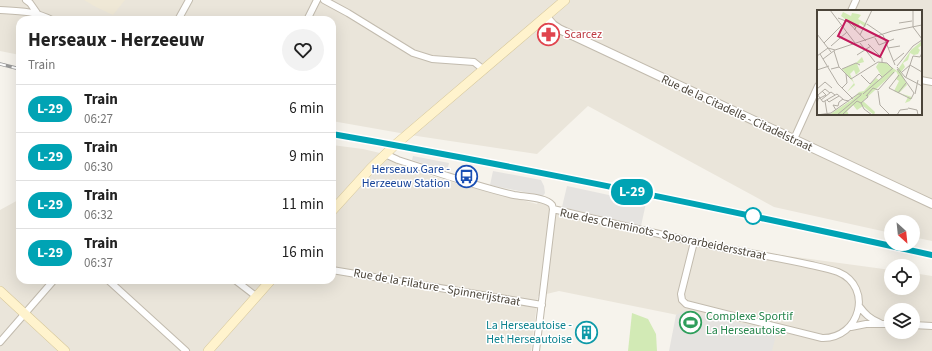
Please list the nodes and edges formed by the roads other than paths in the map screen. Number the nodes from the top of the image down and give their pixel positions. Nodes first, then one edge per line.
1 (26, 0) edge
2 (189, 0) edge
3 (317, 0) edge
4 (324, 0) edge
5 (565, 0) edge
6 (856, 0) edge
7 (0, 10) edge
8 (851, 10) edge
9 (37, 13) junction
10 (43, 16) edge
11 (180, 16) edge
12 (309, 16) edge
13 (546, 17) junction
14 (484, 70) junction
15 (922, 80) edge
16 (932, 82) edge
17 (817, 88) edge
18 (794, 139) junction
19 (386, 154) junction
20 (932, 204) edge
21 (336, 207) edge
22 (553, 209) junction
23 (694, 242) junction
24 (336, 271) edge
25 (51, 284) edge
26 (112, 284) edge
27 (240, 284) edge
28 (268, 284) edge
29 (0, 292) edge
30 (257, 297) junction
31 (542, 305) junction
32 (859, 306) junction
33 (25, 315) junction
34 (881, 323) junction
35 (884, 323) edge
36 (920, 325) edge
37 (850, 326) junction
38 (932, 326) edge
39 (0, 342) edge
40 (64, 351) edge
41 (186, 351) edge
42 (208, 351) edge
43 (536, 351) edge

1 - 9 street
2 - 11 street
3 - 12 street
4 - 14 street
5 - 13 main road
6 - 8 street
7 - 9 street
9 - 10 street
13 - 14 main road
13 - 18 street, Rue de la Citadelle - Citadelstraat
14 - 19 main road
15 - 16 street
17 - 18 street
18 - 20 street, Rue de la Citadelle - Citadelstraat
19 - 21 main road
19 - 22 street, Rue des Cheminots - Spoorarbeidersstraat
22 - 23 street, Rue des Cheminots - Spoorarbeidersstraat
22 - 31 street
23 - 32 street, Rue des Cheminots - Spoorarbeidersstraat
23 - 37 street
24 - 31 street, Rue de la Filature - Spinnerijstraat
25 - 33 street
26 - 41 street
27 - 30 street
28 - 30 main road
29 - 33 main road
30 - 42 main road
31 - 43 street
32 - 34 street
32 - 37 street
33 - 39 street
33 - 40 main road
34 - 35 street
34 - 37 street
36 - 38 street

